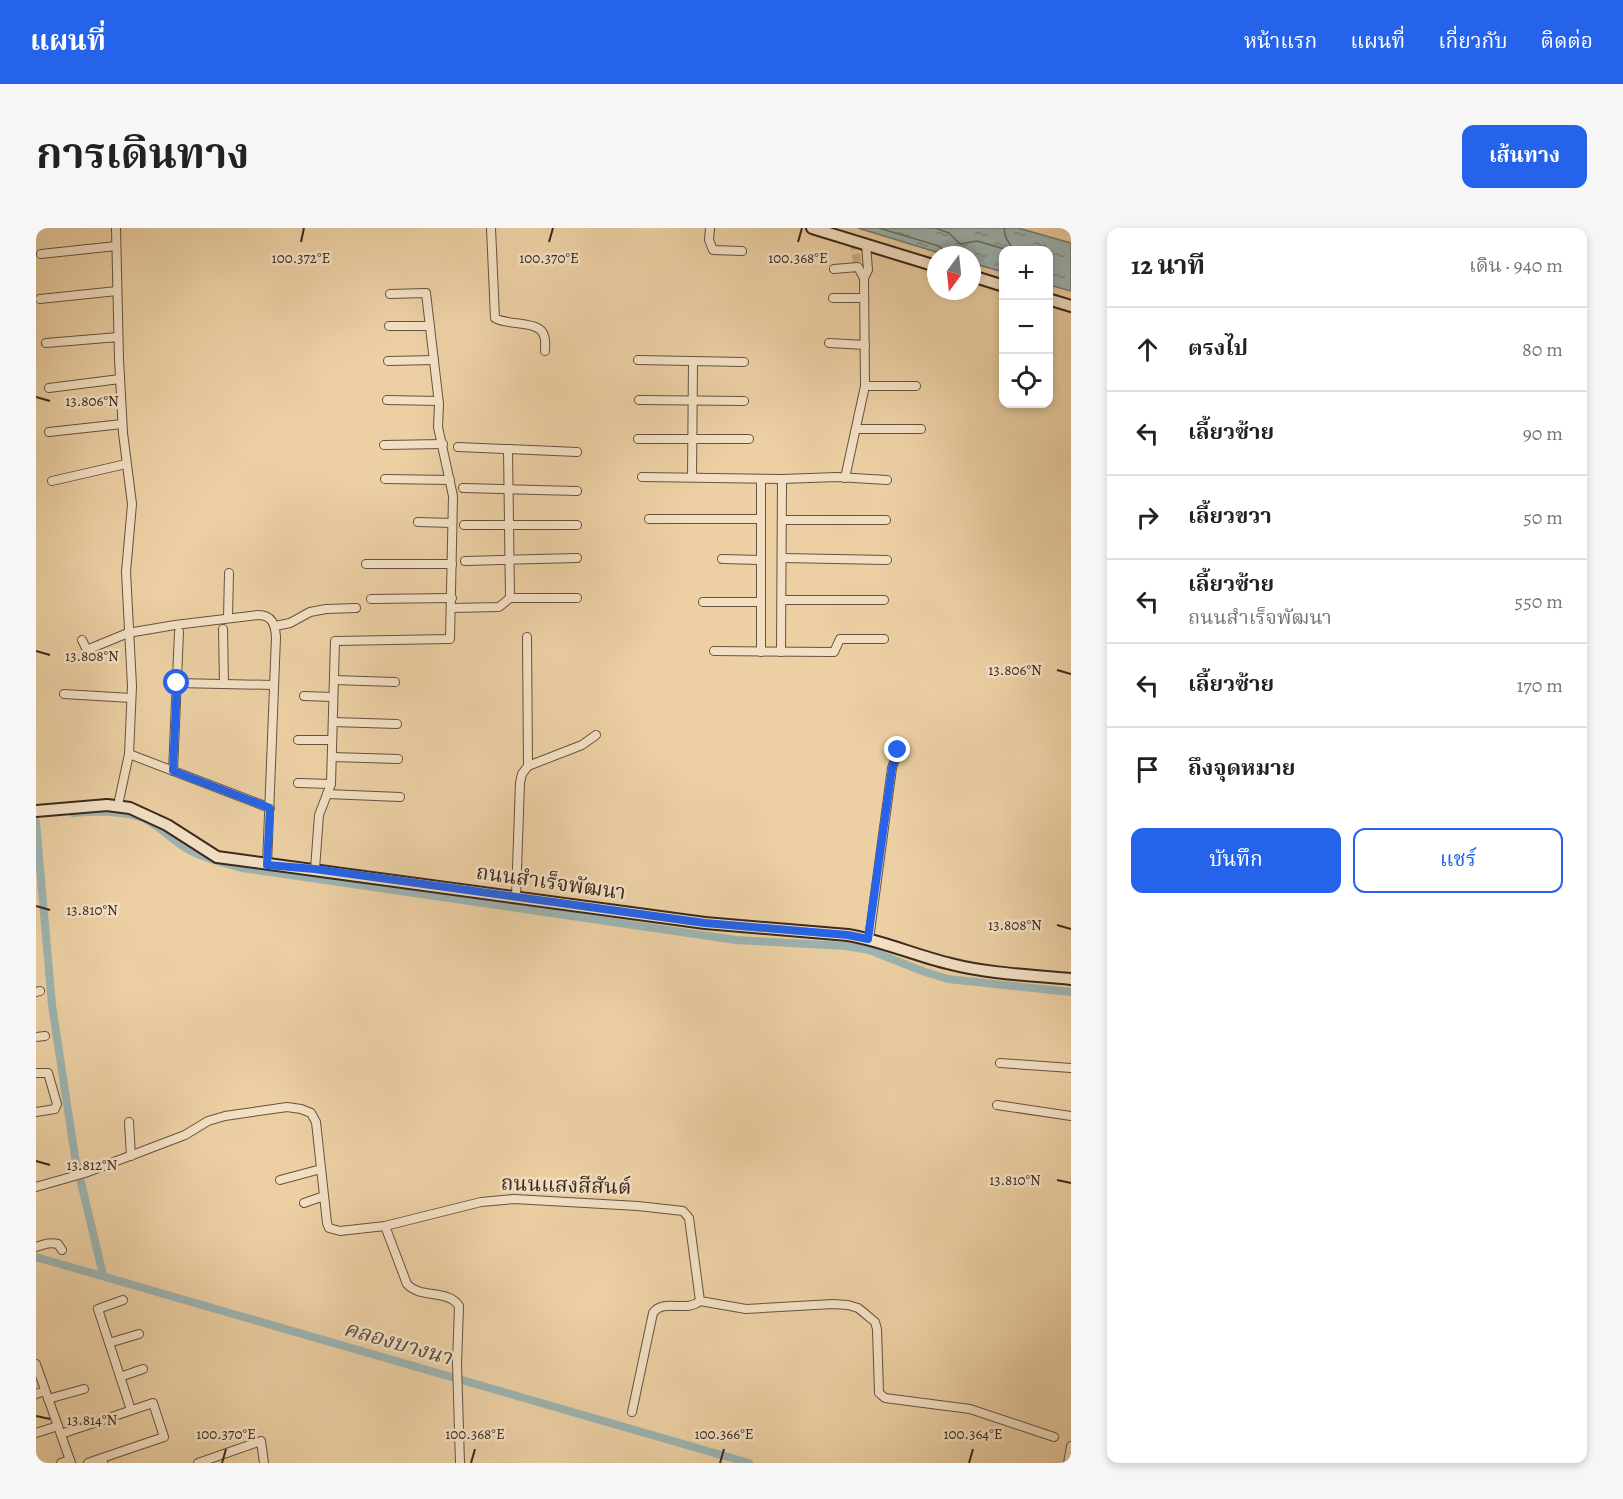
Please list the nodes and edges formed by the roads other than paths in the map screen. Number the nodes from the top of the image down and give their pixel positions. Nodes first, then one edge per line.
1 (116, 228) edge
2 (491, 228) edge
3 (710, 228) edge
4 (812, 228) edge
5 (866, 244) junction
6 (116, 246) junction
7 (741, 251) dead end
8 (41, 254) dead end
9 (927, 263) edge
10 (834, 269) dead end
11 (864, 278) junction
12 (981, 279) edge
13 (999, 284) edge
14 (117, 291) junction
15 (390, 294) dead end
16 (833, 298) dead end
17 (864, 298) junction
18 (39, 299) dead end
19 (1051, 300) edge
20 (1071, 306) edge
21 (389, 326) dead end
22 (430, 326) junction
23 (118, 337) junction
24 (46, 343) dead end
25 (829, 343) dead end
26 (865, 345) junction
27 (545, 351) dead end
28 (434, 360) junction
29 (639, 360) dead end
30 (388, 361) dead end
31 (693, 362) junction
32 (744, 362) dead end
33 (120, 379) junction
34 (865, 386) junction
35 (916, 386) dead end
36 (49, 388) dead end
37 (387, 400) dead end
38 (639, 400) dead end
39 (693, 400) junction
40 (744, 400) dead end
41 (438, 401) junction
42 (122, 424) junction
43 (857, 429) junction
44 (921, 429) dead end
45 (49, 432) dead end
46 (638, 439) dead end
47 (693, 439) junction
48 (749, 439) dead end
49 (443, 444) junction
50 (384, 445) dead end
51 (458, 447) dead end
52 (508, 449) junction
53 (577, 452) dead end
54 (126, 464) junction
55 (642, 477) dead end
56 (692, 477) junction
57 (845, 478) junction
58 (385, 479) dead end
59 (761, 479) junction
60 (782, 479) junction
61 (450, 480) junction
62 (887, 480) dead end
63 (52, 481) dead end
64 (463, 488) dead end
65 (509, 490) junction
66 (577, 491) dead end
67 (649, 519) dead end
68 (760, 519) junction
69 (783, 520) junction
70 (886, 520) dead end
71 (418, 522) dead end
72 (452, 523) junction
73 (464, 525) dead end
74 (577, 525) dead end
75 (509, 526) junction
76 (577, 558) dead end
77 (782, 558) junction
78 (722, 559) dead end
79 (509, 560) junction
80 (760, 560) junction
81 (887, 560) dead end
82 (465, 561) dead end
83 (366, 564) dead end
84 (452, 564) junction
85 (229, 573) dead end
86 (452, 598) junction
87 (510, 598) junction
88 (577, 598) dead end
89 (371, 599) dead end
90 (782, 600) junction
91 (884, 600) dead end
92 (704, 602) dead end
93 (761, 602) junction
94 (356, 608) dead end
95 (452, 608) junction
96 (228, 618) junction
97 (275, 626) junction
98 (223, 629) dead end
99 (179, 632) dead end
100 (128, 633) junction
101 (527, 637) dead end
102 (884, 639) dead end
103 (82, 640) dead end
104 (714, 651) dead end
105 (761, 652) junction
106 (781, 652) junction
107 (334, 680) junction
108 (395, 682) dead end
109 (177, 683) junction
110 (224, 684) junction
111 (274, 685) junction
112 (64, 694) dead end
113 (304, 696) dead end
114 (333, 697) junction
115 (132, 698) junction
116 (333, 722) junction
117 (397, 724) dead end
118 (596, 735) dead end
119 (298, 740) dead end
120 (332, 740) junction
121 (898, 750) dead end
122 (129, 754) junction
123 (332, 757) junction
124 (398, 759) dead end
125 (528, 766) junction
126 (173, 771) junction
127 (298, 783) dead end
128 (331, 784) junction
129 (327, 794) junction
130 (400, 797) dead end
131 (118, 805) junction
132 (270, 808) junction
133 (36, 811) edge
134 (267, 865) junction
135 (315, 869) junction
136 (516, 897) junction
137 (868, 939) junction
138 (1071, 979) edge
139 (1000, 1063) dead end
140 (1071, 1068) edge
141 (36, 1073) edge
142 (997, 1105) dead end
143 (36, 1112) edge
144 (1071, 1116) edge
145 (129, 1122) dead end
146 (131, 1156) junction
147 (321, 1169) junction
148 (280, 1180) dead end
149 (36, 1187) edge
150 (324, 1196) junction
151 (304, 1203) dead end
152 (385, 1226) junction
153 (36, 1247) edge
154 (62, 1250) dead end
155 (123, 1300) dead end
156 (700, 1301) junction
157 (139, 1334) dead end
158 (109, 1343) junction
159 (36, 1364) edge
160 (143, 1369) dead end
161 (120, 1377) junction
162 (84, 1389) dead end
163 (36, 1394) edge
164 (47, 1395) junction
165 (131, 1410) junction
166 (632, 1412) dead end
167 (59, 1430) junction
168 (36, 1433) edge
169 (1054, 1437) dead end
170 (1071, 1446) edge
171 (70, 1461) edge
172 (103, 1461) edge
173 (61, 1463) edge
174 (88, 1463) edge
175 (198, 1463) edge
176 (264, 1463) edge
177 (460, 1463) edge
178 (1068, 1463) edge

1 - 6 street
2 - 27 street
3 - 7 street
4 - 5 street
5 - 9 street
5 - 11 street
6 - 8 street
6 - 14 street
10 - 11 street
11 - 17 street
12 - 13 street
14 - 18 street
14 - 23 street
15 - 22 street
16 - 17 street
17 - 26 street
19 - 20 street
21 - 22 street
22 - 28 street
23 - 24 street
23 - 33 street
25 - 26 street
26 - 34 street
28 - 30 street
28 - 41 street
29 - 31 street
31 - 32 street
31 - 39 street
33 - 36 street
33 - 42 street
34 - 35 street
34 - 43 street
37 - 41 street
38 - 39 street
39 - 40 street
39 - 47 street
41 - 49 street
42 - 45 street
42 - 54 street
43 - 44 street
43 - 57 street
46 - 47 street
47 - 48 street
47 - 56 street
49 - 50 street
49 - 61 street
51 - 52 street
52 - 53 street
52 - 65 street
54 - 63 street
54 - 100 street
55 - 56 street
56 - 59 street
57 - 60 street
57 - 62 street
58 - 61 street
59 - 60 street
59 - 68 street
60 - 69 street
61 - 72 street
64 - 65 street
65 - 66 street
65 - 75 street
67 - 68 street
68 - 80 street
69 - 70 street
69 - 77 street
71 - 72 street
72 - 84 street
73 - 75 street
74 - 75 street
75 - 79 street
76 - 79 street
77 - 81 street
77 - 90 street
78 - 80 street
79 - 82 street
79 - 87 street
80 - 93 street
83 - 84 street
84 - 86 street
85 - 96 street
86 - 89 street
86 - 95 street
87 - 88 street
87 - 95 street
90 - 91 street
90 - 106 street
92 - 93 street
93 - 105 street
94 - 97 street
95 - 107 street
96 - 97 street
96 - 100 street
97 - 111 street
98 - 110 street
99 - 109 street
100 - 103 street
100 - 115 street
101 - 125 street
102 - 106 street
104 - 105 street
105 - 106 street
107 - 108 street
107 - 114 street
109 - 110 street
109 - 126 street
110 - 111 street
111 - 132 street
112 - 115 street
113 - 114 street
114 - 116 street
115 - 122 street
116 - 117 street
116 - 120 street
118 - 125 street
119 - 120 street
120 - 123 street
121 - 137 street
122 - 126 street
122 - 131 street
123 - 124 street
123 - 128 street
125 - 136 street
126 - 132 street
127 - 128 street
128 - 129 street
129 - 130 street
129 - 135 street
131 - 133 street, ถนนสำเร็จพัฒนา
131 - 134 street, ถนนสำเร็จพัฒนา
132 - 134 street
134 - 135 street, ถนนสำเร็จพัฒนา
135 - 136 street, ถนนสำเร็จพัฒนา
136 - 137 street, ถนนสำเร็จพัฒนา
137 - 138 street, ถนนสำเร็จพัฒนา
139 - 140 street
141 - 143 street
142 - 144 street
145 - 146 street
146 - 147 street, ถนนแสงสีสันต์
146 - 149 street, ถนนแสงสีสันต์
147 - 148 street
147 - 150 street, ถนนแสงสีสันต์
150 - 151 street
150 - 152 street, ถนนแสงสีสันต์
152 - 156 street, ถนนแสงสีสันต์
152 - 177 street
153 - 154 street
155 - 158 street
156 - 166 street
156 - 169 street
157 - 158 street
158 - 161 street
159 - 164 street
160 - 161 street
161 - 165 street
162 - 164 street
163 - 164 street
164 - 167 street
165 - 167 street
165 - 172 street
167 - 168 street
167 - 171 street
170 - 178 street
171 - 173 street
172 - 174 street
175 - 176 street

